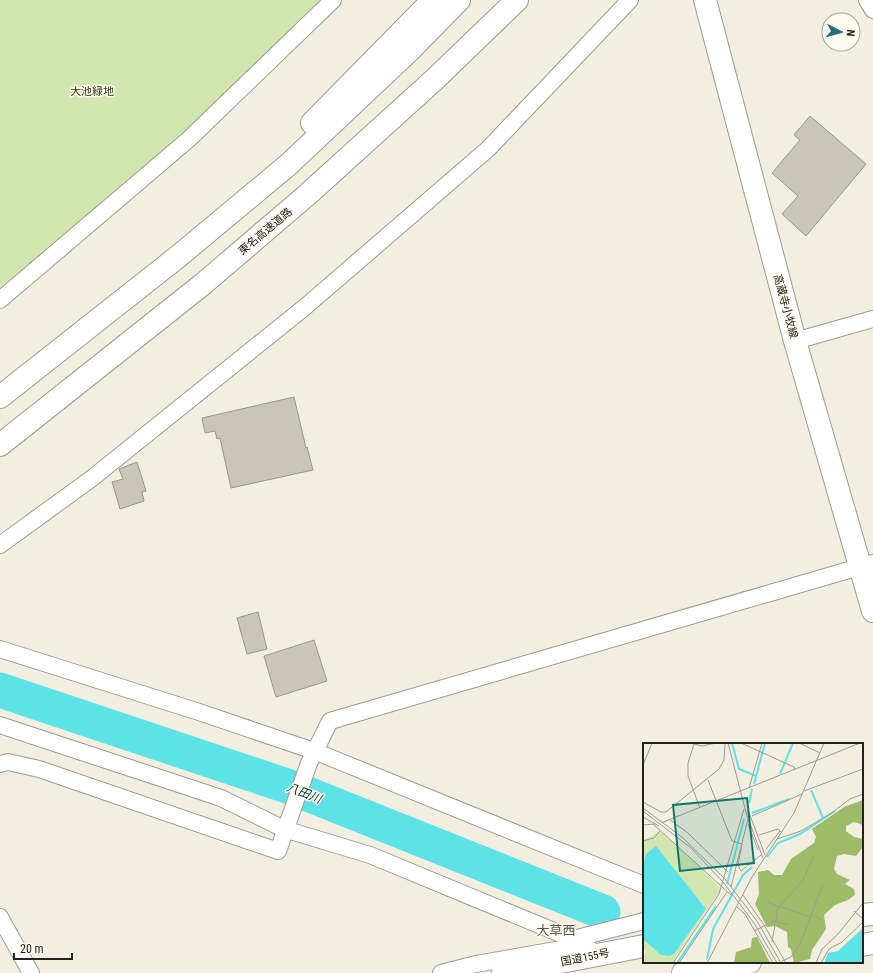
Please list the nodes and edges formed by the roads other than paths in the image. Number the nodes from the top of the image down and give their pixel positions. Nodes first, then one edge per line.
1 (333, 0) edge
2 (433, 0) edge
3 (459, 0) edge
4 (517, 0) edge
5 (630, 0) edge
6 (705, 0) edge
7 (867, 0) edge
8 (873, 10) edge
9 (180, 255) junction
10 (0, 300) edge
11 (873, 319) edge
12 (796, 341) junction
13 (0, 397) edge
14 (0, 445) edge
15 (0, 545) edge
16 (866, 565) edge
17 (873, 612) edge
18 (0, 649) edge
19 (0, 725) edge
20 (311, 757) junction
21 (0, 764) edge
22 (286, 825) junction
23 (643, 885) edge
24 (873, 914) edge
25 (863, 915) edge
26 (0, 917) edge
27 (643, 921) edge
28 (873, 943) edge
29 (863, 945) edge
30 (585, 946) junction
31 (643, 946) edge
32 (744, 963) edge
33 (31, 973) edge
34 (441, 973) edge
35 (503, 973) edge
36 (683, 973) edge

1 - 10 street
2 - 9 main road
3 - 9 main road
4 - 14 main road, 東名高速道路
5 - 15 street
6 - 12 main road, 高蔵寺小牧線
7 - 8 street
9 - 13 main road
11 - 12 street
12 - 16 main road, 高蔵寺小牧線
16 - 17 main road, 高蔵寺小牧線
16 - 20 street
18 - 20 street
19 - 22 street
20 - 22 street
20 - 23 street
21 - 22 street
22 - 30 street
24 - 25 main road
26 - 33 street
27 - 30 street
28 - 29 main road
30 - 31 main road, 国道155号
30 - 34 street
30 - 35 main road, 国道155号
32 - 36 main road

